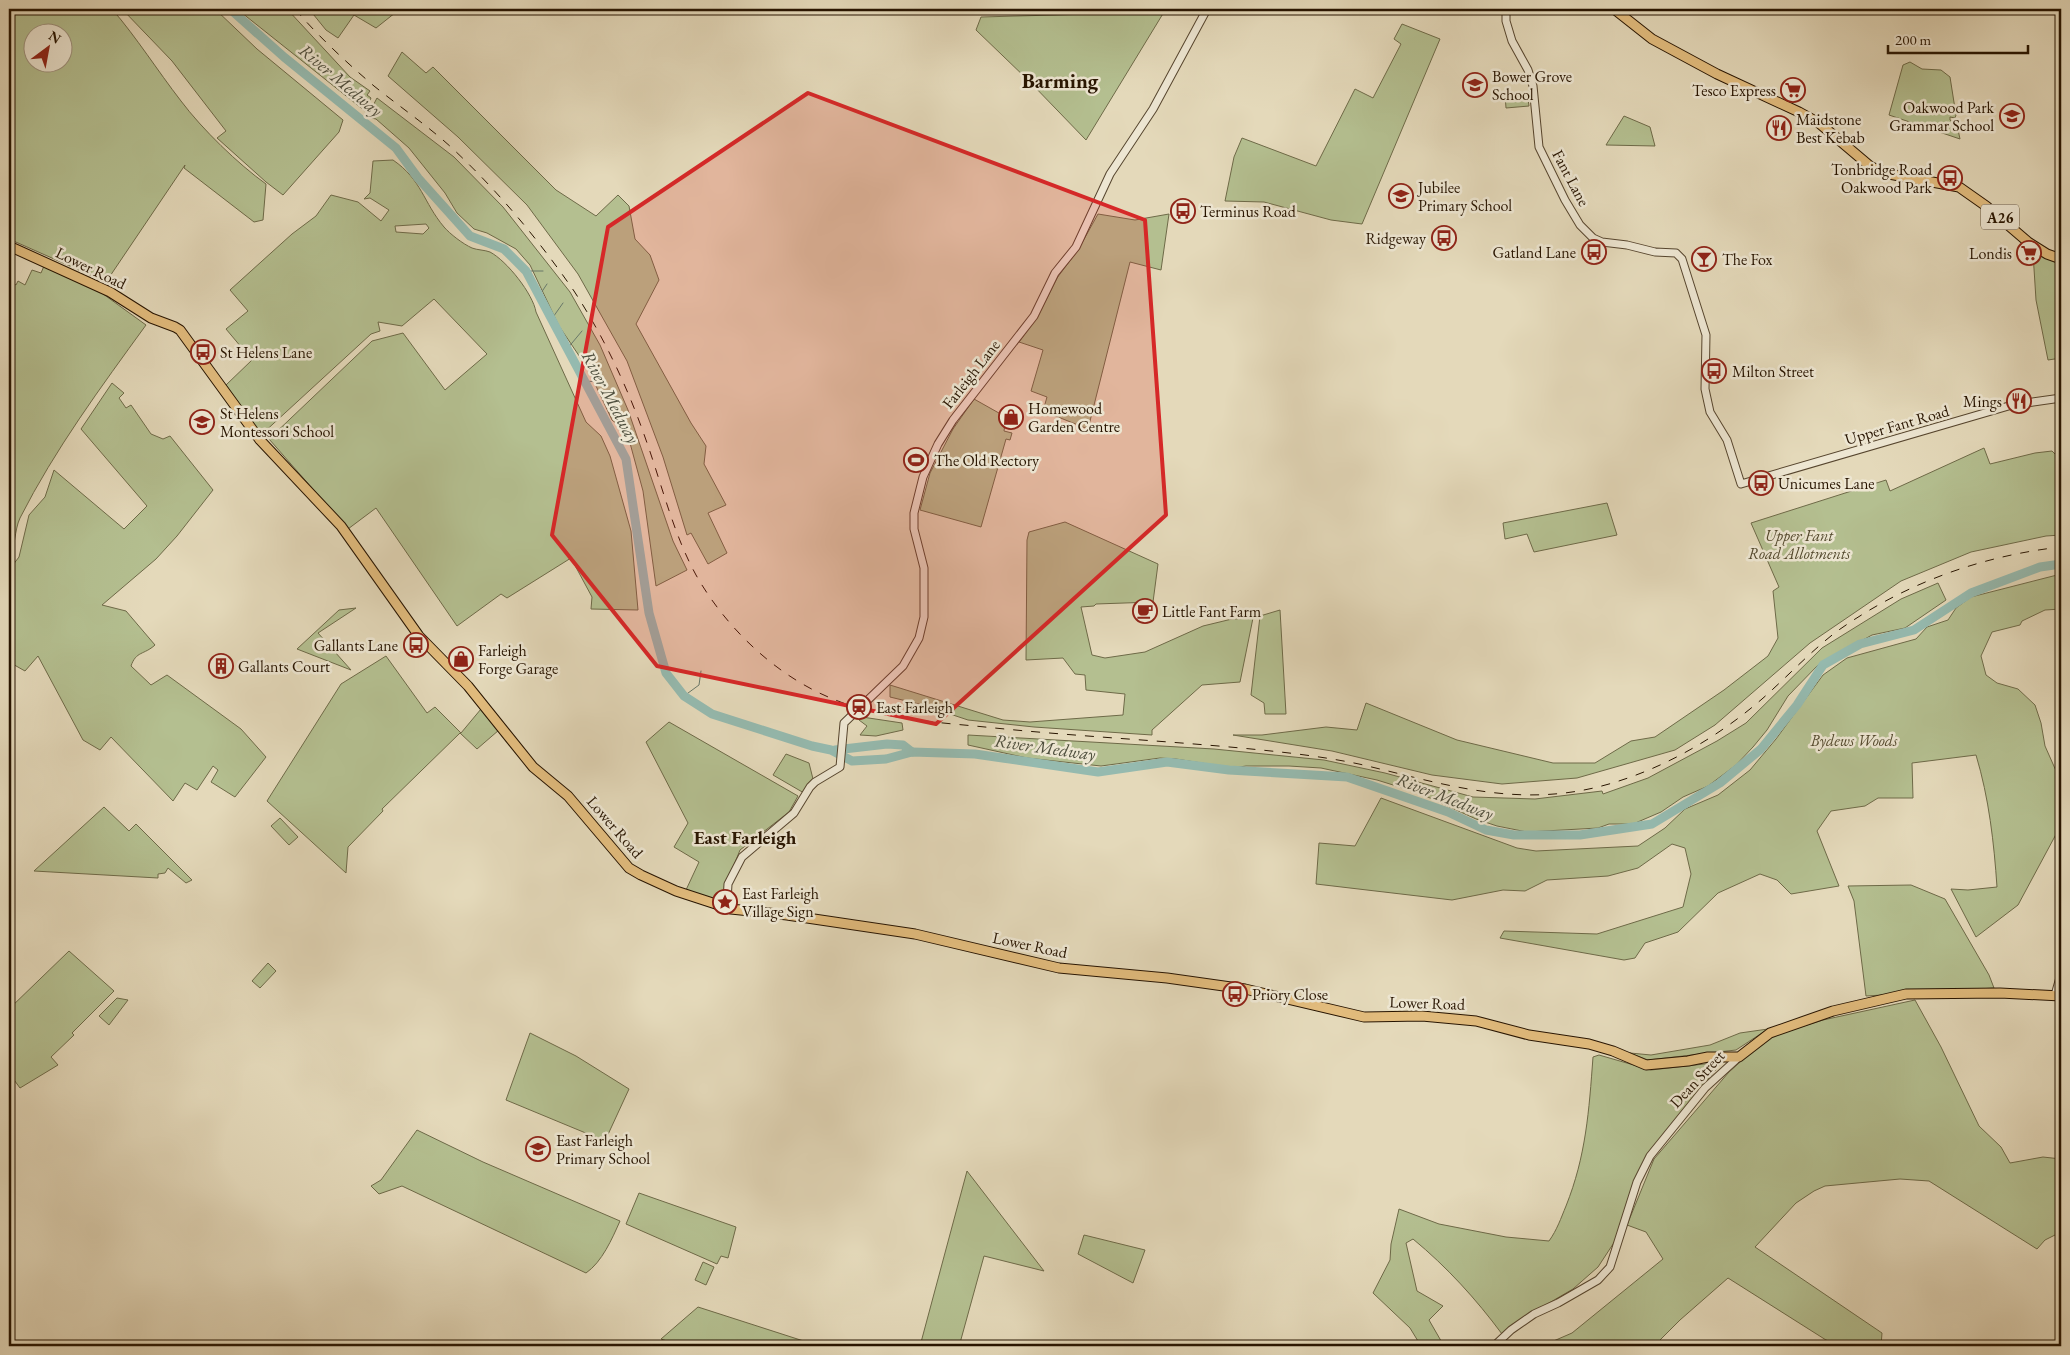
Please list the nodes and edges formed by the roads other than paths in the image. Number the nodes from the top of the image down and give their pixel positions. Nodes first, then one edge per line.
1 (1207, 9) edge
2 (1506, 9) edge
3 (1614, 9) edge
4 (9, 246) edge
5 (2061, 259) edge
6 (2061, 398) edge
7 (1741, 484) joint
8 (726, 895) junction
9 (715, 905) junction
10 (731, 909) junction
11 (2061, 974) edge
12 (2058, 996) edge
13 (1739, 1057) junction
14 (1494, 1346) edge

1 - 8 street, Farleigh Lane
2 - 7 street, Fant Lane
3 - 5 main road, A26
4 - 9 main road, Lower Road
6 - 7 street, Upper Fant Road
8 - 9 street
8 - 10 street
9 - 10 main road, Lower Road
10 - 13 main road, Lower Road
11 - 12 street
12 - 13 main road, Dean Street
13 - 14 street, Dean Street

